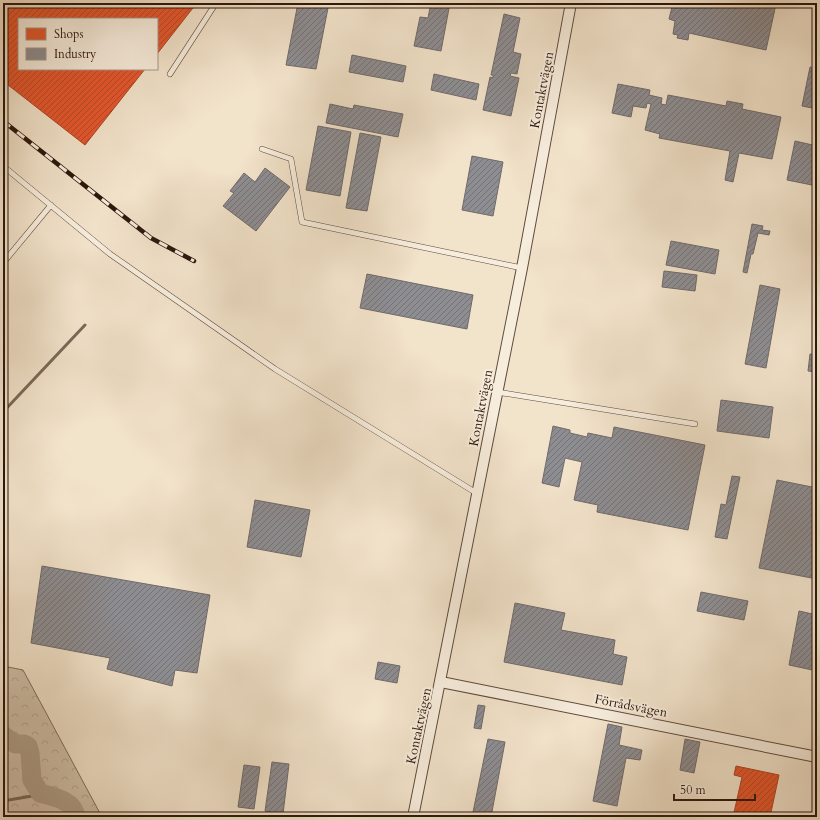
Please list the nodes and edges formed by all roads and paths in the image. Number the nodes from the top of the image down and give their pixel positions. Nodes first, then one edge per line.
1 (216, 3) edge
2 (571, 3) edge
3 (170, 74) dead end
4 (262, 149) dead end
5 (3, 166) edge
6 (51, 205) junction
7 (3, 263) edge
8 (522, 268) junction
9 (497, 392) junction
10 (695, 424) dead end
11 (478, 494) junction
12 (441, 682) junction
13 (817, 757) edge
14 (413, 817) edge

1 - 3 lane
2 - 8 street, Kontaktvägen
4 - 8 lane
5 - 6 lane
6 - 7 lane
6 - 11 lane
8 - 9 street, Kontaktvägen
9 - 10 lane
9 - 11 street, Kontaktvägen
11 - 12 street, Kontaktvägen
12 - 13 street, Förrådsvägen
12 - 14 street, Kontaktvägen

